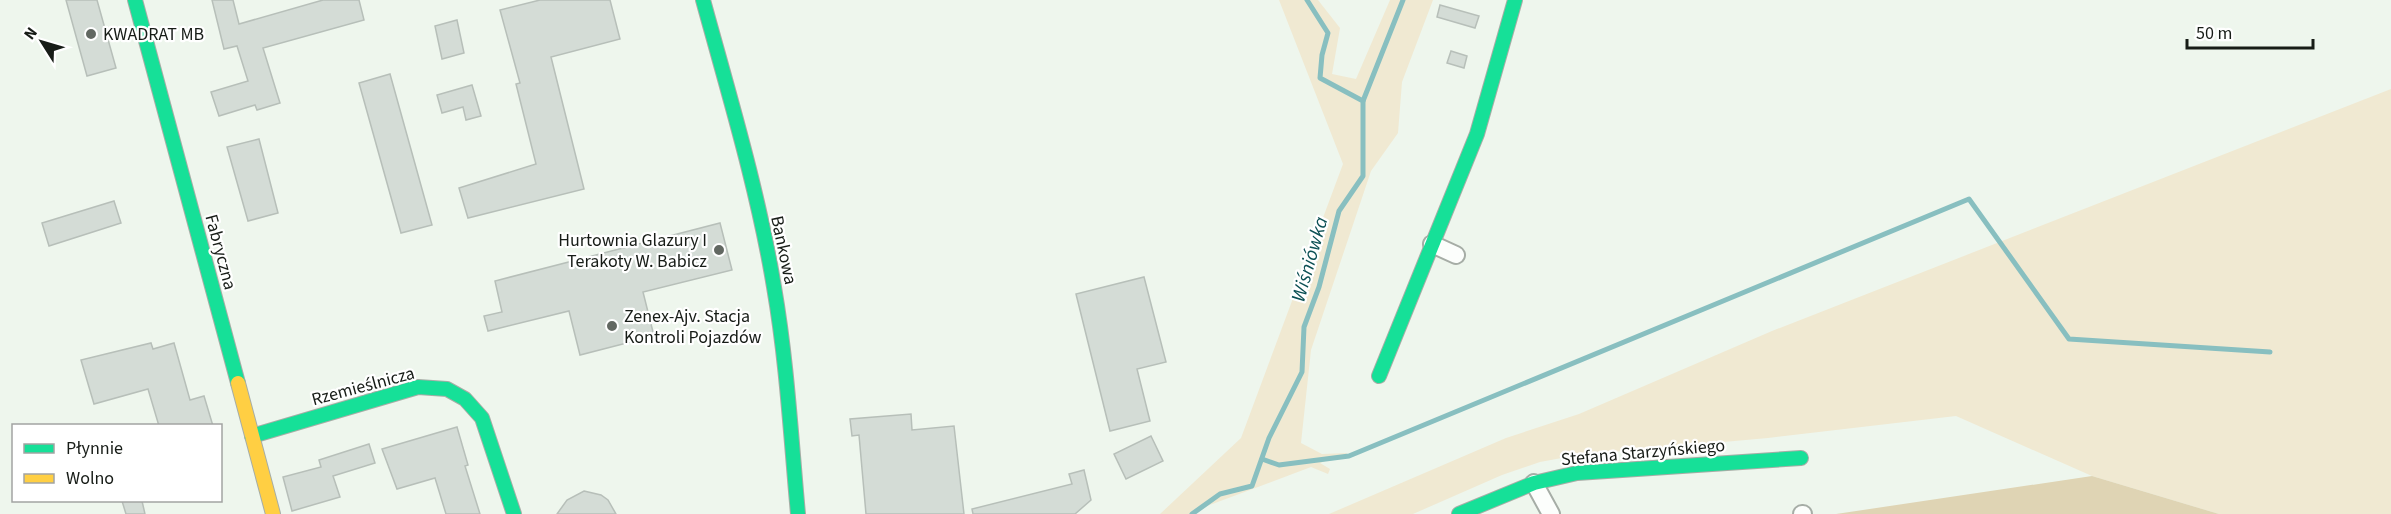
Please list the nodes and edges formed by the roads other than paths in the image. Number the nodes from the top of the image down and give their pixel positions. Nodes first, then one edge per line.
1 (135, 0) edge
2 (703, 0) edge
3 (1515, 0) edge
4 (1432, 244) junction
5 (1456, 255) dead end
6 (1379, 376) dead end
7 (252, 436) junction
8 (1801, 458) dead end
9 (1534, 483) junction
10 (273, 514) edge
11 (514, 514) edge
12 (798, 514) edge
13 (1459, 514) edge
14 (1551, 514) edge

1 - 7 street, Fabryczna
2 - 12 street, Bankowa
3 - 4 street
4 - 5 street
4 - 6 street
7 - 10 street, Fabryczna
7 - 11 street, Rzemieślnicza
8 - 9 street, Stefana Starzyńskiego
9 - 13 street, Stefana Starzyńskiego
9 - 14 street

